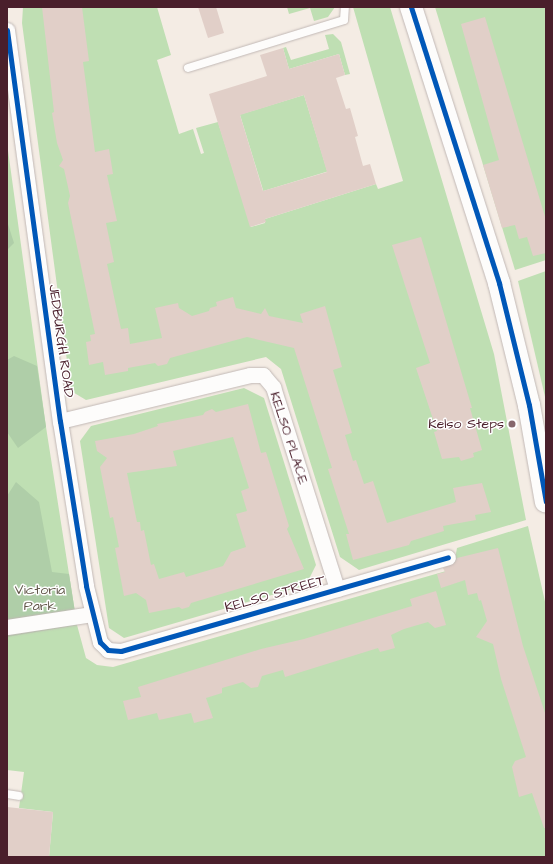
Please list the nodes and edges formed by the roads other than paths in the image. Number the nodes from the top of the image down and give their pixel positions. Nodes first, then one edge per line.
1 (345, 7) edge
2 (411, 7) edge
3 (7, 30) edge
4 (188, 68) dead end
5 (60, 421) junction
6 (546, 502) edge
7 (448, 557) dead end
8 (337, 589) junction
9 (92, 614) junction
10 (7, 627) edge
11 (108, 650) joint
12 (7, 794) edge
13 (19, 796) dead end

1 - 4 lane
2 - 6 street
3 - 5 street, JEDBURGH ROAD
5 - 8 street, KELSO PLACE
5 - 9 street, JEDBURGH ROAD
7 - 8 street, KELSO STREET
8 - 11 street, KELSO STREET
9 - 10 street
9 - 11 street, JEDBURGH ROAD
12 - 13 lane

